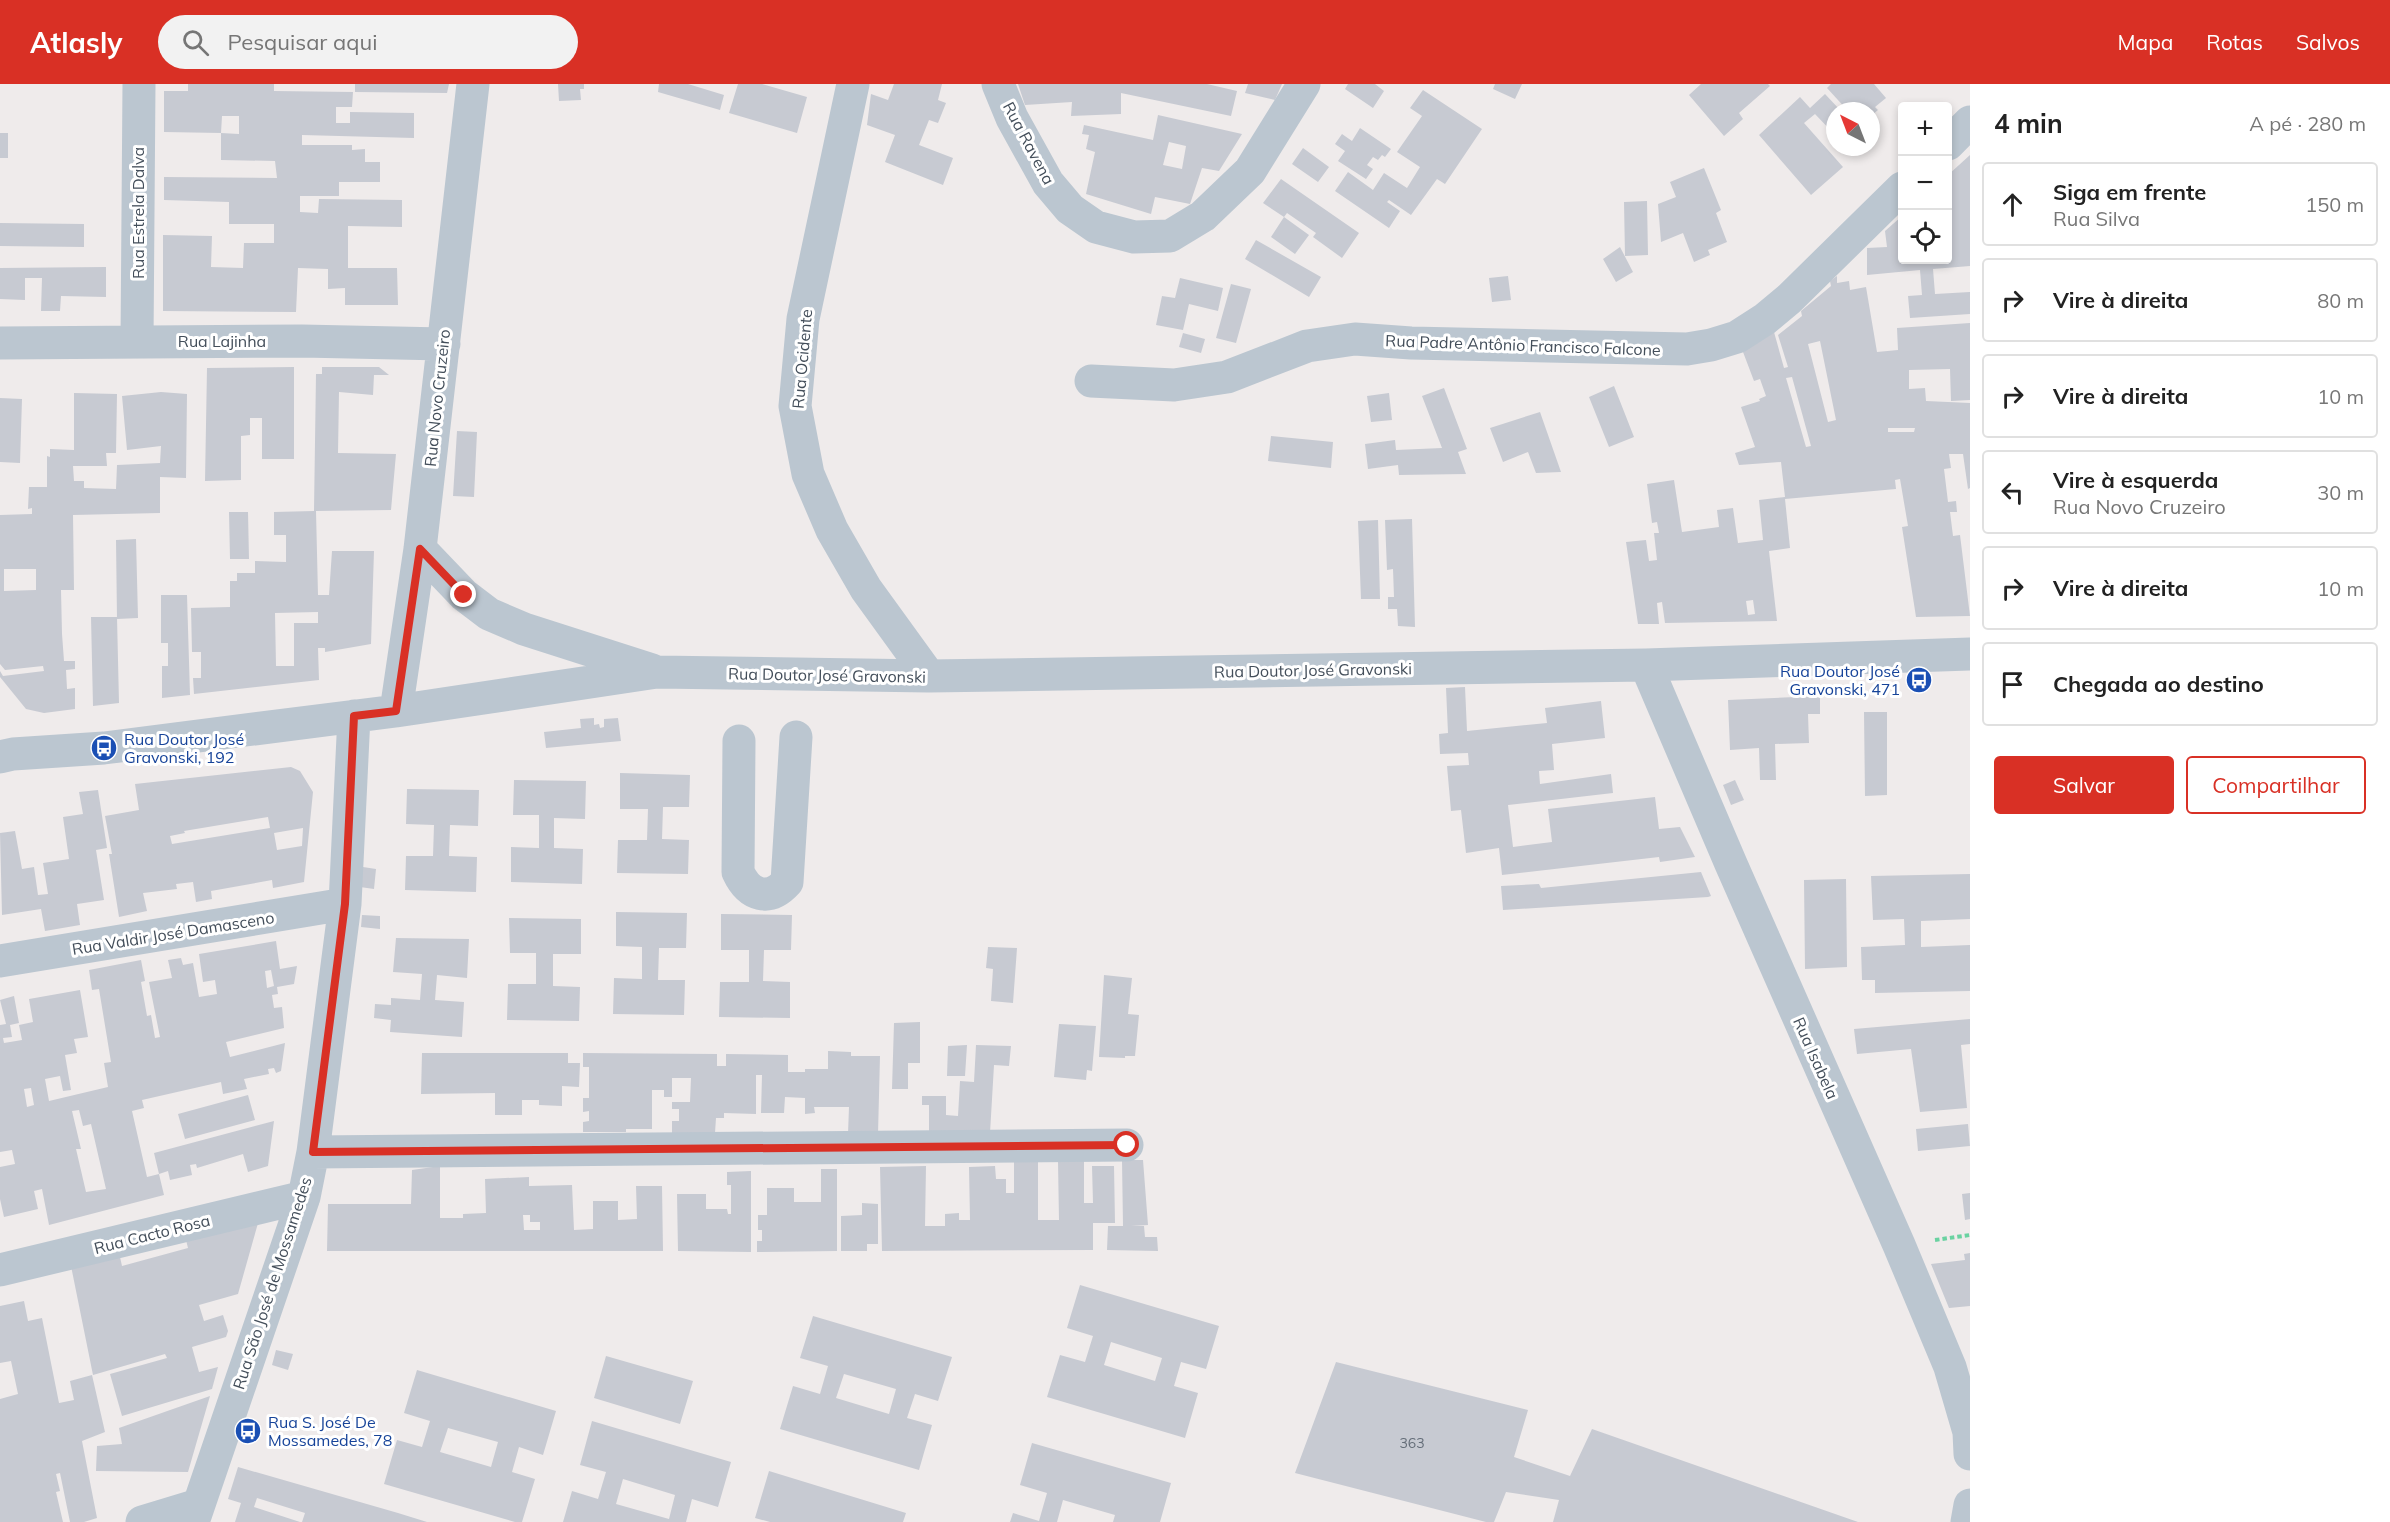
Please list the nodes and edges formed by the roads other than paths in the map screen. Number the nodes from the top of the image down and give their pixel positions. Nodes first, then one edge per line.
1 (139, 84) edge
2 (473, 84) edge
3 (853, 84) edge
4 (998, 84) edge
5 (1304, 84) edge
6 (1970, 122) edge
7 (1952, 139) edge
8 (1898, 192) edge
9 (137, 342) junction
10 (0, 343) edge
11 (444, 344) junction
12 (1091, 381) dead end
13 (420, 549) junction
14 (1970, 654) edge
15 (1646, 665) junction
16 (657, 672) junction
17 (929, 676) junction
18 (396, 711) junction
19 (354, 716) junction
20 (796, 737) dead end
21 (739, 741) dead end
22 (4, 750) edge
23 (345, 904) junction
24 (0, 961) edge
25 (1127, 1145) dead end
26 (313, 1152) junction
27 (304, 1197) junction
28 (0, 1270) edge
29 (1970, 1454) edge
30 (1970, 1505) edge
31 (195, 1514) edge
32 (142, 1522) edge
33 (1966, 1522) edge

1 - 9 street, Rua Estrela Dalva
2 - 11 street, Rua Novo Cruzeiro
3 - 17 street, Rua Ocidente
4 - 5 street, Rua Ravena
6 - 7 street
8 - 12 street, Rua Padre Antônio Francisco Falcone
9 - 10 street, Rua Lajinha
9 - 11 street, Rua Lajinha
11 - 13 street, Rua Novo Cruzeiro
13 - 16 street, Rua Doutor José Gravonski
13 - 18 street, Rua Novo Cruzeiro
14 - 15 street, Rua Doutor José Gravonski
15 - 17 street, Rua Doutor José Gravonski
15 - 29 street, Rua Isabela
16 - 17 street, Rua Doutor José Gravonski
16 - 18 street, Rua Doutor José Gravonski
18 - 19 street, Rua Doutor José Gravonski
19 - 22 street, Rua Doutor José Gravonski
19 - 23 street, Rua São José de Mossamedes
20 - 21 street
23 - 24 street, Rua Valdir José Damasceno
23 - 26 street, Rua São José de Mossamedes
25 - 26 street
26 - 27 street, Rua São José de Mossamedes
27 - 28 street, Rua Cacto Rosa
27 - 31 street, Rua São José de Mossamedes
30 - 33 street
31 - 32 street

